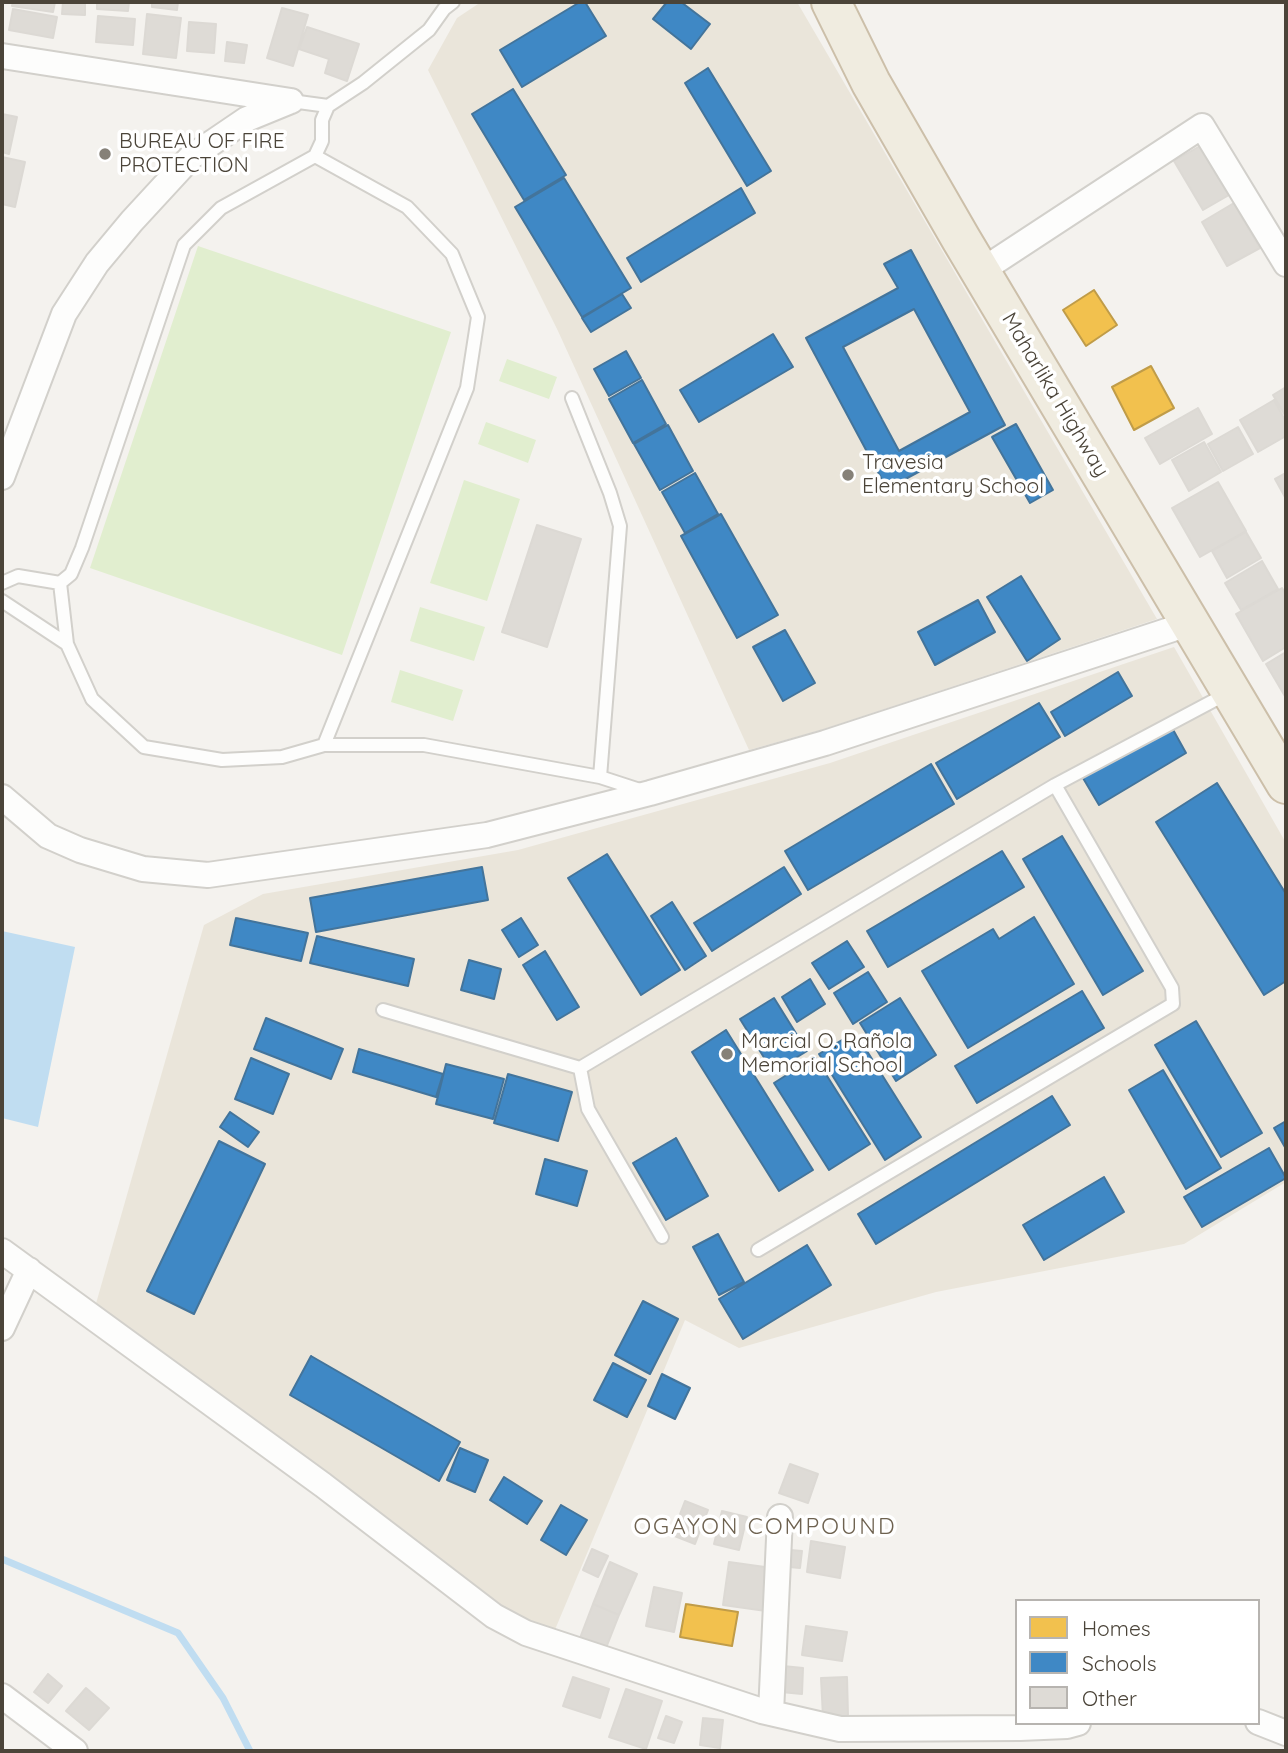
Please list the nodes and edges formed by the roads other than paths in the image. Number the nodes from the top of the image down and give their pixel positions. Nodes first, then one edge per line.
1 (453, 2) edge
2 (831, 2) edge
3 (2, 55) edge
4 (291, 101) junction
5 (328, 106) junction
6 (315, 156) junction
7 (1286, 264) edge
8 (981, 271) junction
9 (572, 398) dead end
10 (2, 477) edge
11 (2, 583) edge
12 (60, 583) junction
13 (2, 601) edge
14 (1191, 623) junction
15 (67, 644) junction
16 (1231, 691) junction
17 (324, 746) junction
18 (600, 777) junction
19 (1286, 784) edge
20 (1055, 785) junction
21 (650, 793) junction
22 (2, 797) edge
23 (383, 1010) dead end
24 (580, 1069) junction
25 (662, 1237) dead end
26 (758, 1250) dead end
27 (2, 1251) edge
28 (29, 1270) junction
29 (2, 1328) edge
30 (780, 1517) dead end
31 (2, 1696) edge
32 (771, 1713) junction
33 (1260, 1723) edge
34 (1071, 1725) edge
35 (1286, 1733) edge
36 (75, 1751) edge

1 - 5 lane
2 - 8 highway, Maharlika Highway
3 - 4 street
4 - 5 lane
4 - 10 street
5 - 6 lane
6 - 12 lane
6 - 17 lane
7 - 8 street
8 - 14 highway, Maharlika Highway
9 - 18 lane
11 - 12 lane
12 - 15 lane
13 - 15 lane
14 - 16 highway, Maharlika Highway
14 - 21 street
15 - 17 lane
16 - 19 highway, Maharlika Highway
16 - 20 lane
17 - 18 lane
18 - 21 lane
20 - 24 lane
20 - 26 lane
21 - 22 street
23 - 24 lane
24 - 25 lane
27 - 28 street
28 - 29 street
28 - 32 street
30 - 32 street
31 - 36 street
32 - 34 street
33 - 35 street

